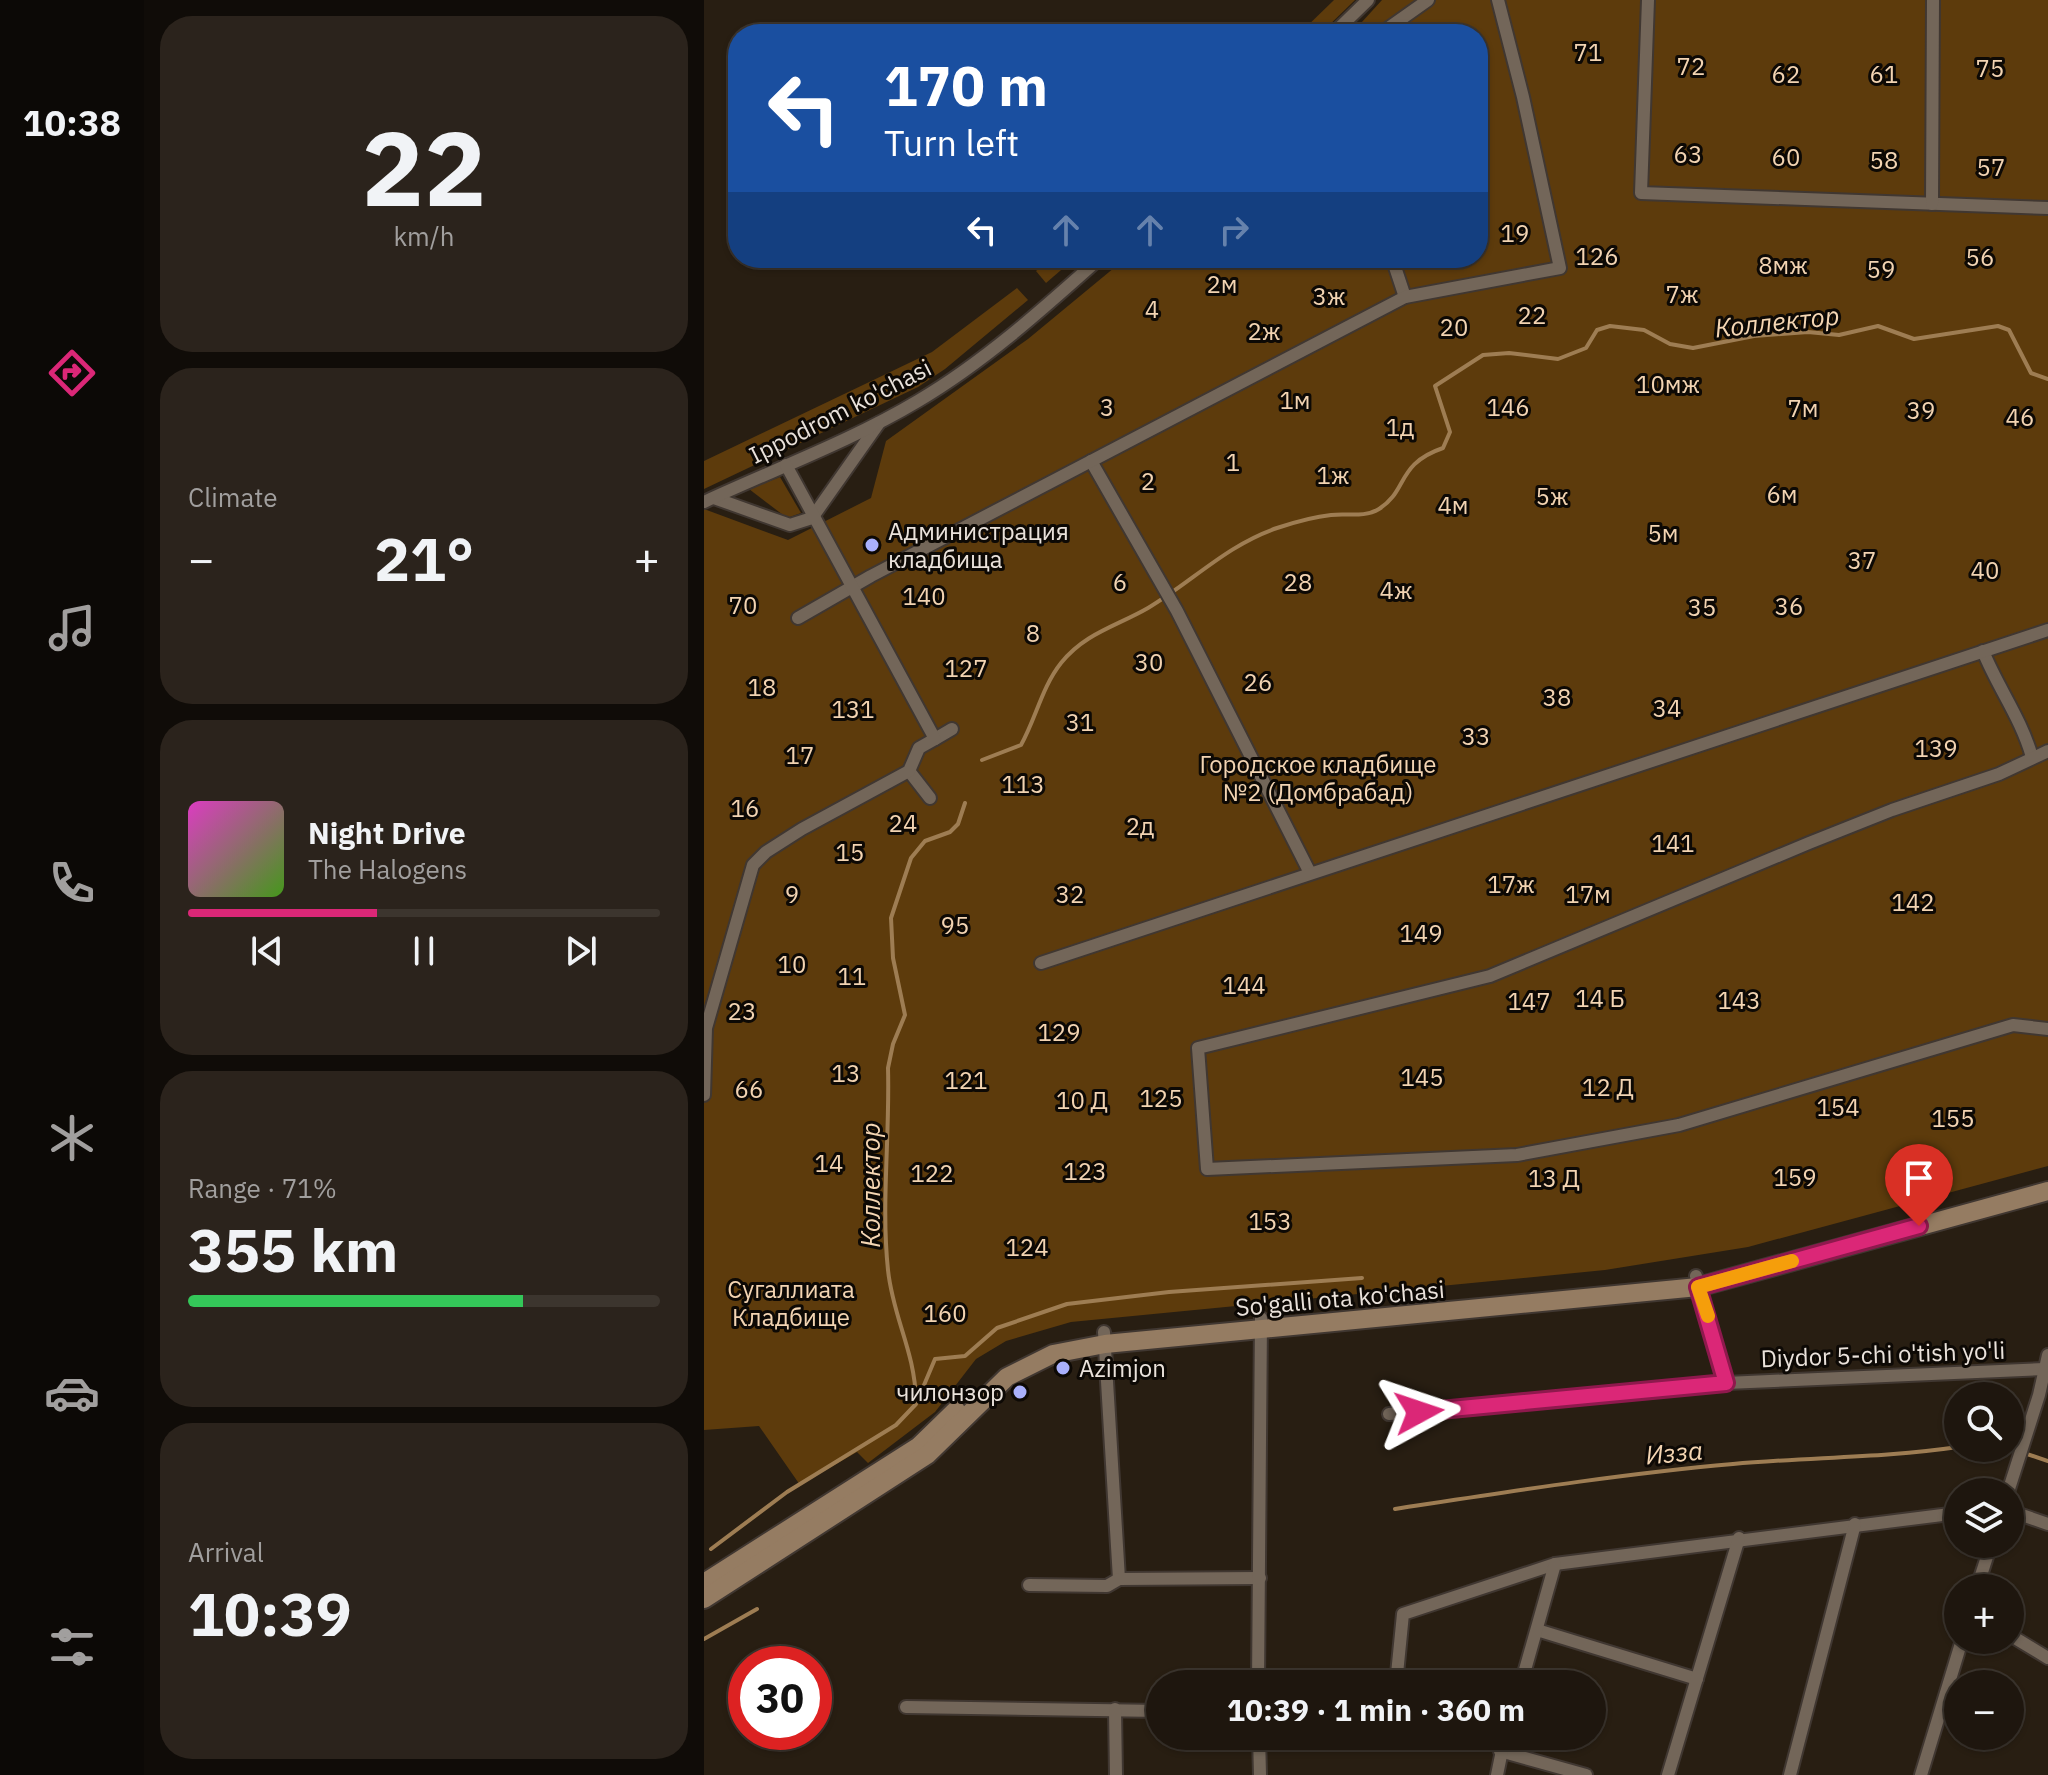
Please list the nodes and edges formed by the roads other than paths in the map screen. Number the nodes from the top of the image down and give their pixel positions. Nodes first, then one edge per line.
1 (1368, 0) edge
2 (1428, 0) edge
3 (1498, 0) edge
4 (1648, 0) edge
5 (1933, 0) edge
6 (1343, 24) edge
7 (1394, 24) edge
8 (1932, 204) junction
9 (2048, 208) edge
10 (1089, 268) edge
11 (1395, 268) edge
12 (1405, 297) junction
13 (880, 421) junction
14 (1091, 461) junction
15 (786, 465) junction
16 (709, 500) edge
17 (812, 518) junction
18 (851, 587) junction
19 (798, 618) dead end
20 (2048, 630) edge
21 (1983, 651) junction
22 (952, 729) dead end
23 (935, 739) junction
24 (2048, 751) edge
25 (2032, 757) junction
26 (909, 771) junction
27 (930, 798) dead end
28 (1310, 873) junction
29 (1041, 963) dead end
30 (2048, 1029) edge
31 (704, 1095) edge
32 (2048, 1182) edge
33 (2048, 1191) edge
34 (1697, 1282) junction
35 (1261, 1324) junction
36 (1105, 1338) junction
37 (2048, 1355) edge
38 (2044, 1369) junction
39 (1726, 1383) junction
40 (2044, 1397) edge
41 (1389, 1414) dead end
42 (2013, 1478) edge
43 (1944, 1514) edge
44 (2024, 1516) edge
45 (1855, 1524) junction
46 (2048, 1524) edge
47 (1739, 1538) junction
48 (1555, 1564) junction
49 (1260, 1578) junction
50 (1119, 1579) junction
51 (704, 1583) edge
52 (1029, 1585) dead end
53 (704, 1599) edge
54 (1537, 1630) junction
55 (2024, 1643) edge
56 (1958, 1654) edge
57 (2048, 1658) edge
58 (1258, 1670) edge
59 (1397, 1670) edge
60 (1525, 1670) edge
61 (1697, 1679) junction
62 (906, 1707) dead end
63 (1115, 1709) junction
64 (1146, 1710) edge
65 (1259, 1750) edge
66 (1500, 1751) joint
67 (1116, 1775) edge
68 (1260, 1775) edge
69 (1497, 1775) edge
70 (1586, 1775) edge
71 (1668, 1775) edge
72 (1790, 1775) edge
73 (1921, 1775) edge

1 - 6 street
2 - 7 street
3 - 12 street
4 - 8 street
5 - 8 street
8 - 9 street
10 - 13 street, Ippodrom ko'chasi
11 - 12 street
12 - 14 street
13 - 15 street, Ippodrom ko'chasi
13 - 17 street
14 - 18 street
14 - 28 street
15 - 16 street, Ippodrom ko'chasi
15 - 17 street
16 - 17 street
17 - 18 street
18 - 19 street
18 - 23 street
20 - 21 street
21 - 25 street
21 - 28 street
22 - 23 street
23 - 26 street
24 - 25 street
25 - 30 street
26 - 27 street
26 - 31 street
28 - 29 street
32 - 34 main road, So'galli ota ko'chasi
33 - 34 main road, So'galli ota ko'chasi
34 - 35 main road, So'galli ota ko'chasi
34 - 39 street
35 - 36 main road, So'galli ota ko'chasi
35 - 49 street
36 - 50 street
36 - 51 main road, So'galli ota ko'chasi
36 - 53 main road, So'galli ota ko'chasi
37 - 38 street
38 - 39 street, Diydor 5-chi o'tish yo'li
38 - 40 street
39 - 41 street, Diydor 5-chi o'tish yo'li
40 - 42 street
43 - 45 street
44 - 46 street
45 - 47 street
45 - 72 street
47 - 48 street
47 - 61 street
48 - 54 street
48 - 59 street
49 - 50 street
49 - 58 street
50 - 52 street
54 - 60 street
54 - 61 street
55 - 57 street
56 - 73 street
61 - 71 street
62 - 63 street
63 - 64 street
63 - 67 street
65 - 68 street
66 - 69 street
66 - 70 street

